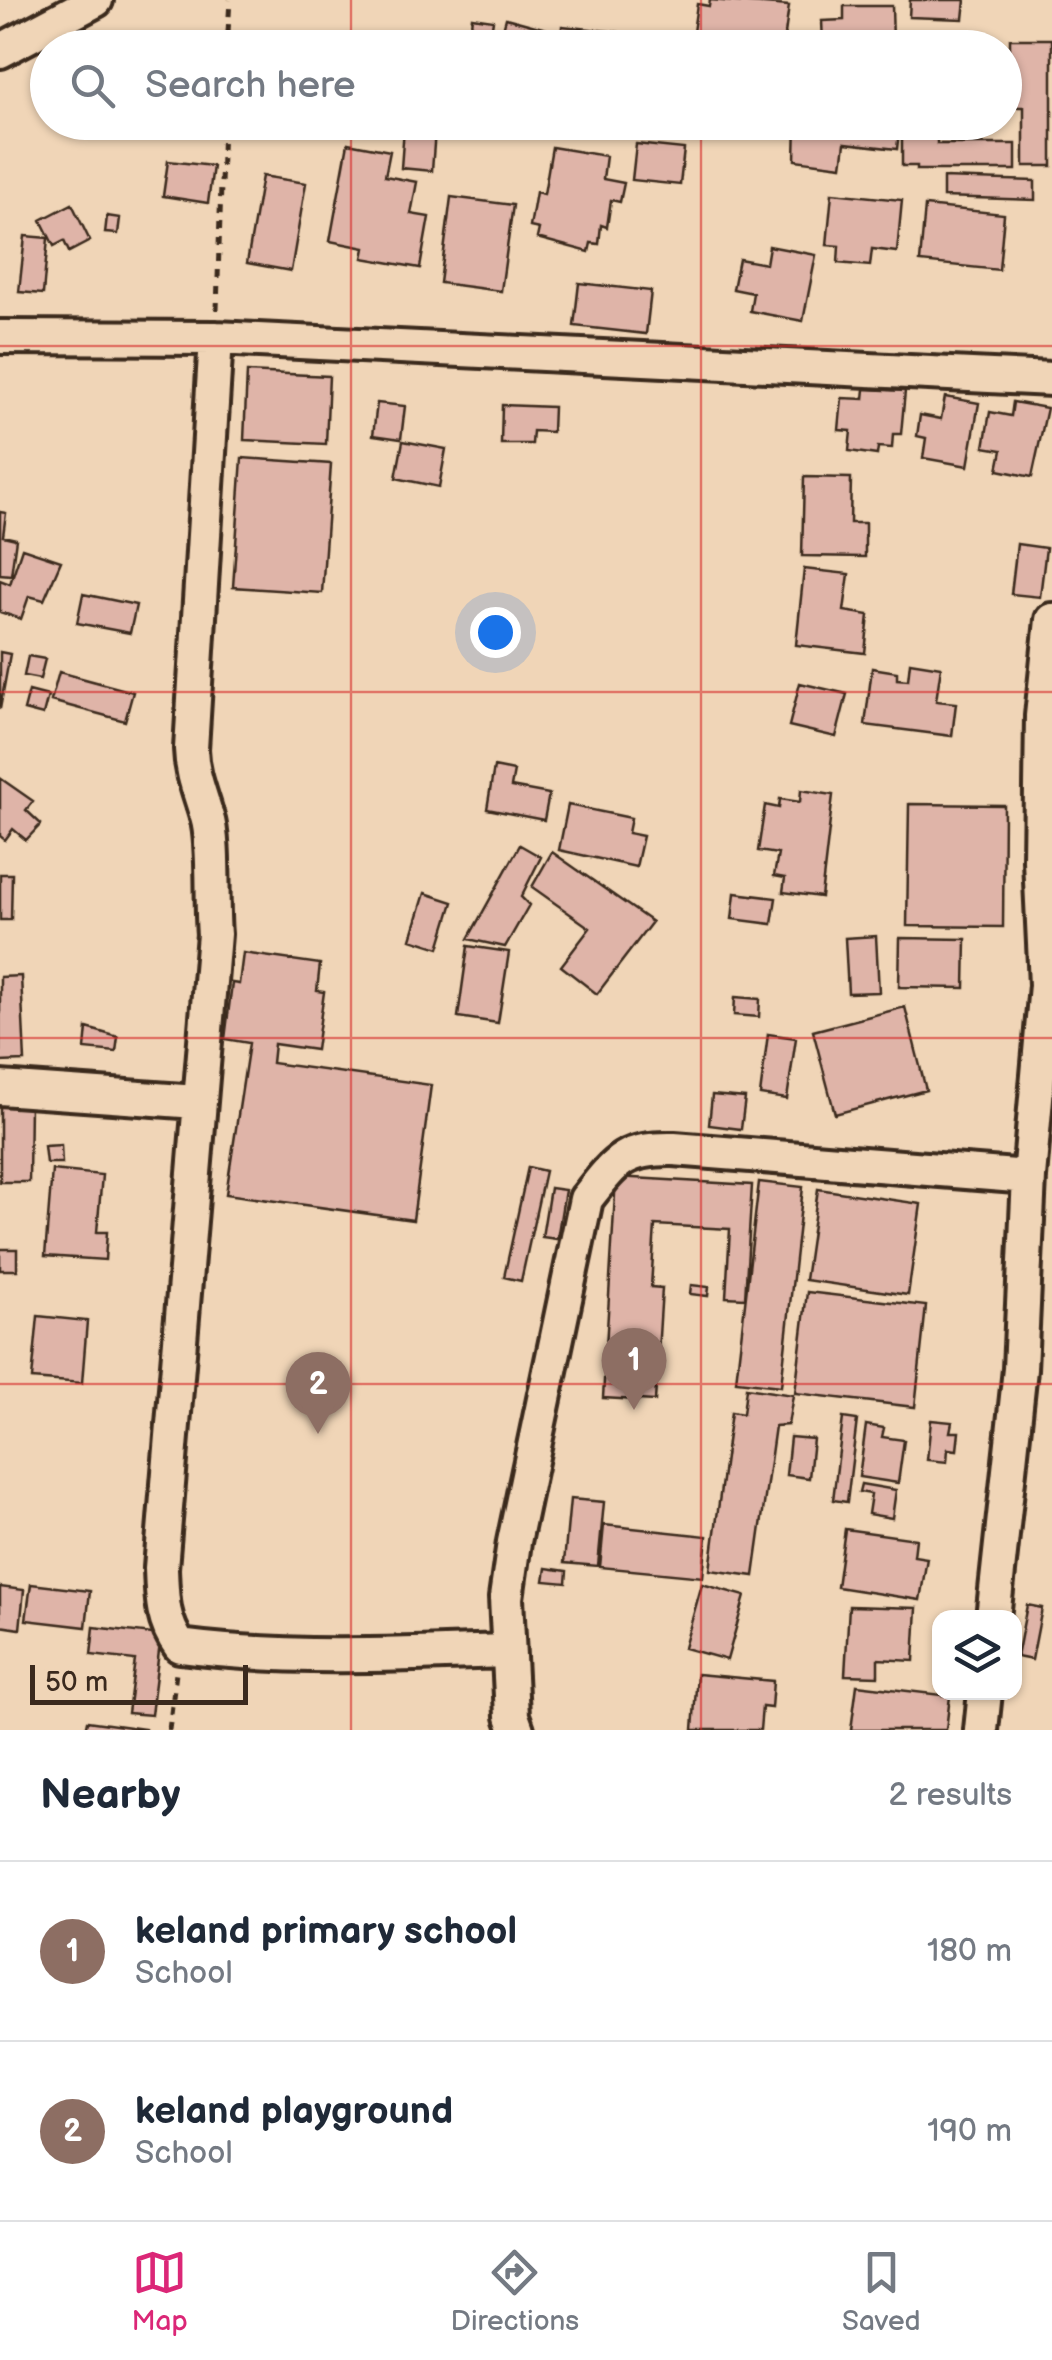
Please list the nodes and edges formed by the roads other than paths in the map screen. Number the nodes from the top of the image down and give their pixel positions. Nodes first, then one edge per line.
1 (96, 0) edge
2 (40, 30) edge
3 (30, 35) edge
4 (0, 51) edge
5 (0, 337) edge
6 (216, 338) junction
7 (1052, 379) edge
8 (1052, 620) edge
9 (0, 1088) edge
10 (197, 1102) junction
11 (1029, 1178) junction
12 (1036, 1372) edge
13 (994, 1610) edge
14 (507, 1651) junction
15 (984, 1700) edge
16 (517, 1730) edge
17 (981, 1730) edge

1 - 2 street
3 - 4 street
5 - 6 street
6 - 7 street
6 - 10 street
8 - 11 street
9 - 10 street
10 - 14 street
11 - 12 street
11 - 14 street
12 - 13 street
14 - 16 street
15 - 17 street

